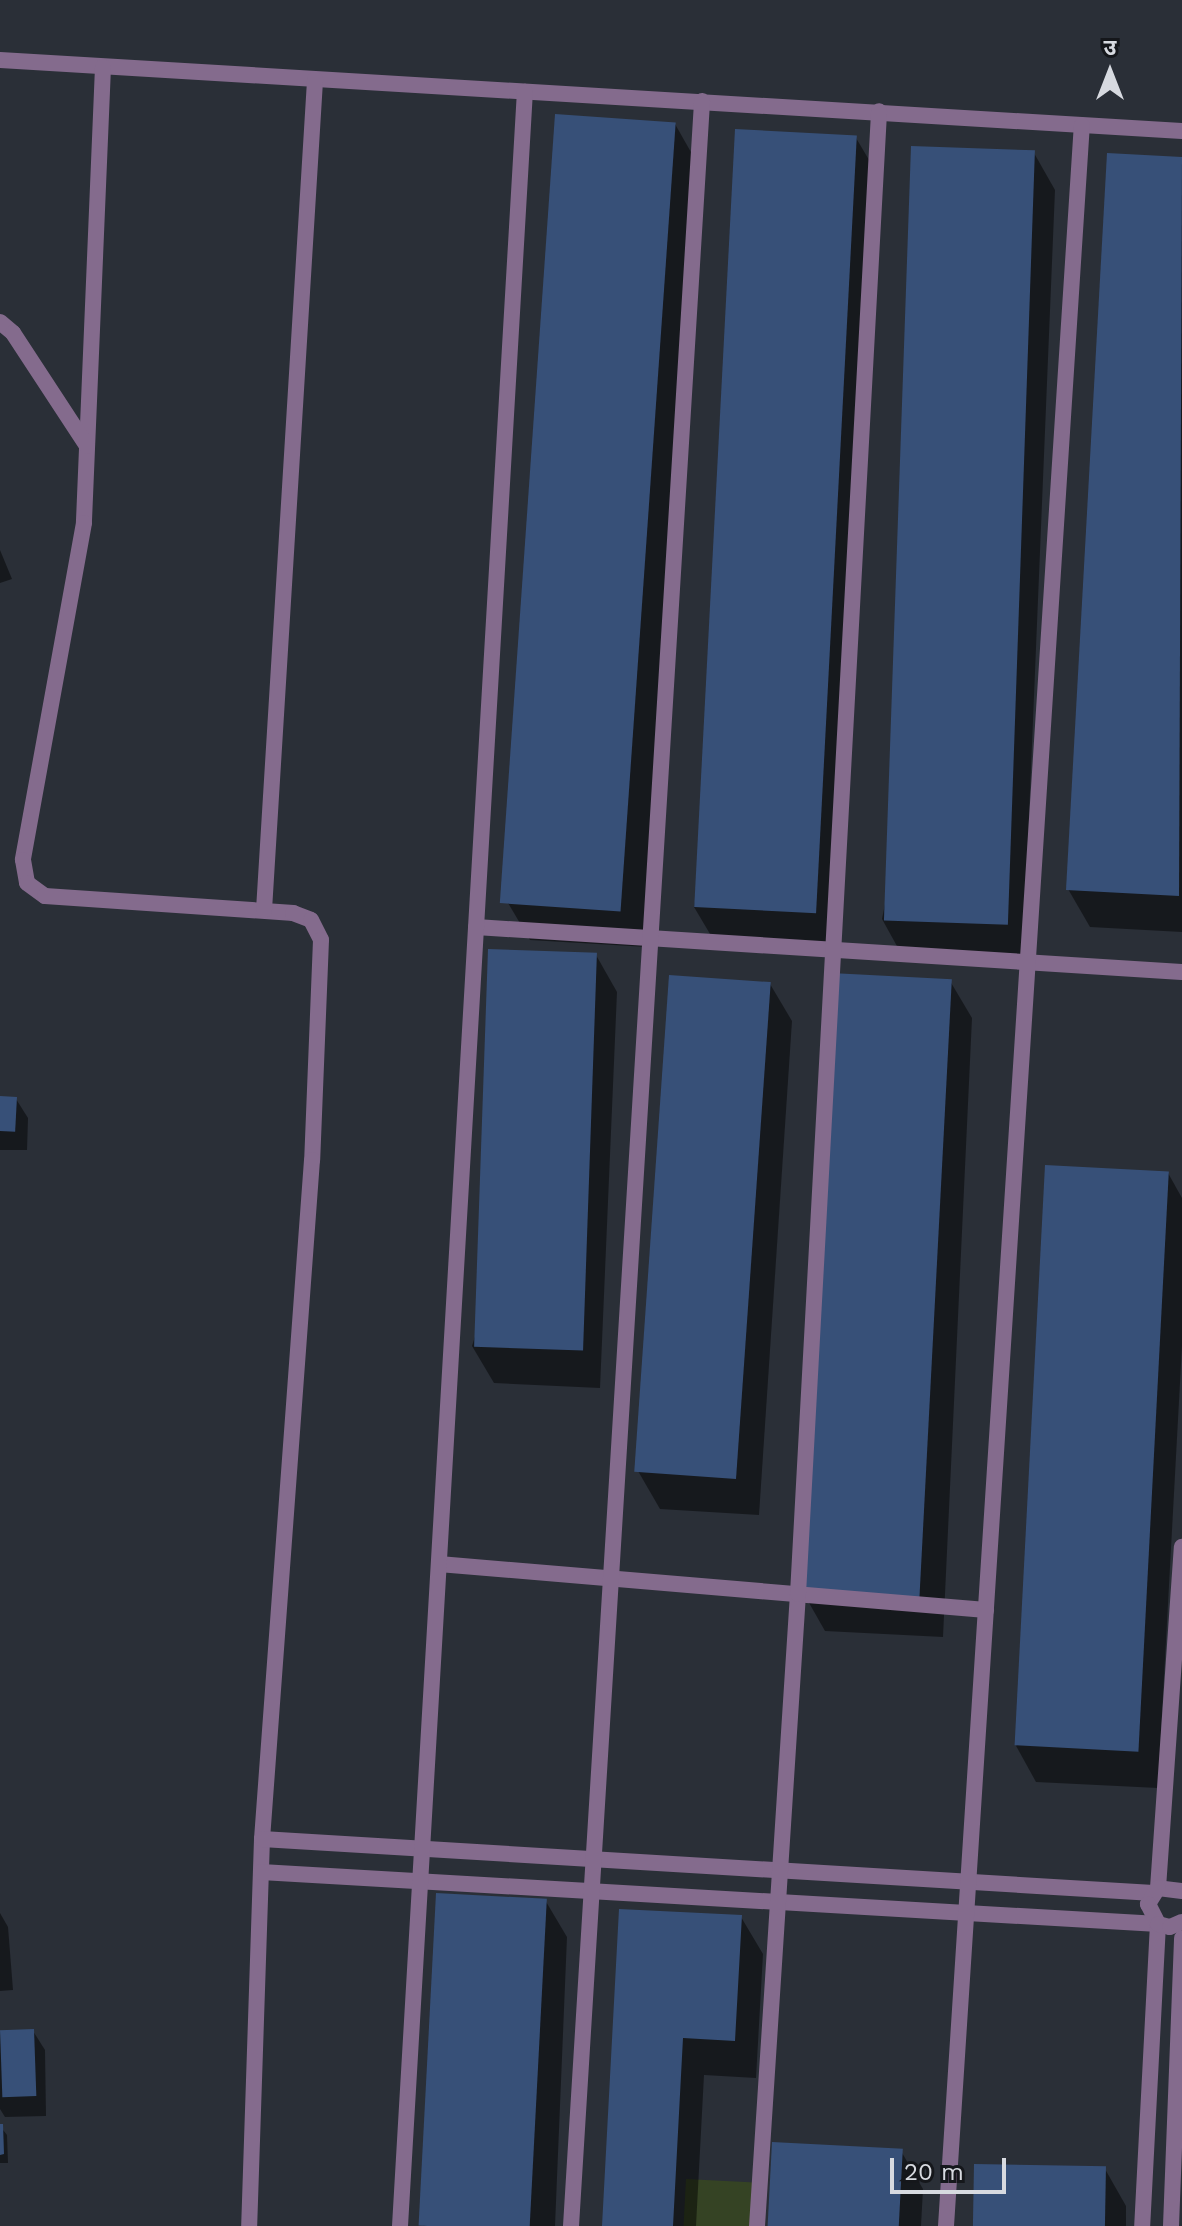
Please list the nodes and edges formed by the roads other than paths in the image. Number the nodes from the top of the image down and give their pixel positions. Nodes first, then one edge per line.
1 (0, 60) edge
2 (103, 67) junction
3 (315, 80) junction
4 (525, 92) junction
5 (702, 101) junction
6 (879, 111) junction
7 (1082, 125) junction
8 (1182, 131) edge
9 (0, 322) edge
10 (87, 446) junction
11 (264, 910) junction
12 (476, 927) junction
13 (650, 938) junction
14 (830, 949) junction
15 (1028, 960) junction
16 (1182, 972) edge
17 (1182, 1547) edge
18 (439, 1564) junction
19 (611, 1578) junction
20 (798, 1594) junction
21 (986, 1610) junction
22 (262, 1839) junction
23 (422, 1848) junction
24 (593, 1858) junction
25 (778, 1869) junction
26 (261, 1872) junction
27 (968, 1879) junction
28 (420, 1881) junction
29 (1156, 1890) junction
30 (591, 1891) junction
31 (1182, 1891) edge
32 (775, 1902) junction
33 (966, 1913) junction
34 (1182, 1922) edge
35 (1158, 1924) junction
36 (1182, 1938) edge
37 (249, 2226) edge
38 (400, 2226) edge
39 (571, 2226) edge
40 (757, 2226) edge
41 (946, 2226) edge
42 (1142, 2226) edge
43 (1171, 2226) edge

1 - 2 street
2 - 3 street
2 - 10 street
3 - 4 street
3 - 11 street
4 - 5 street
4 - 12 street
5 - 6 street
5 - 13 street
6 - 7 street
6 - 14 street
7 - 8 street
7 - 15 street
9 - 10 street
10 - 11 street
11 - 22 street
12 - 13 street
12 - 18 street
13 - 14 street
13 - 19 street
14 - 15 street
14 - 20 street
15 - 16 street
15 - 21 street
17 - 29 street
18 - 19 street
18 - 23 street
19 - 20 street
19 - 24 street
20 - 21 street
20 - 25 street
21 - 27 street
22 - 23 street
22 - 26 street
23 - 24 street
23 - 28 street
24 - 25 street
24 - 30 street
25 - 27 street
25 - 32 street
26 - 28 street
26 - 37 street
27 - 29 street
27 - 33 street
28 - 30 street
28 - 38 street
29 - 31 street
29 - 35 street
30 - 32 street
30 - 39 street
32 - 33 street
32 - 40 street
33 - 35 street
33 - 41 street
34 - 35 street
35 - 42 street
36 - 43 street

